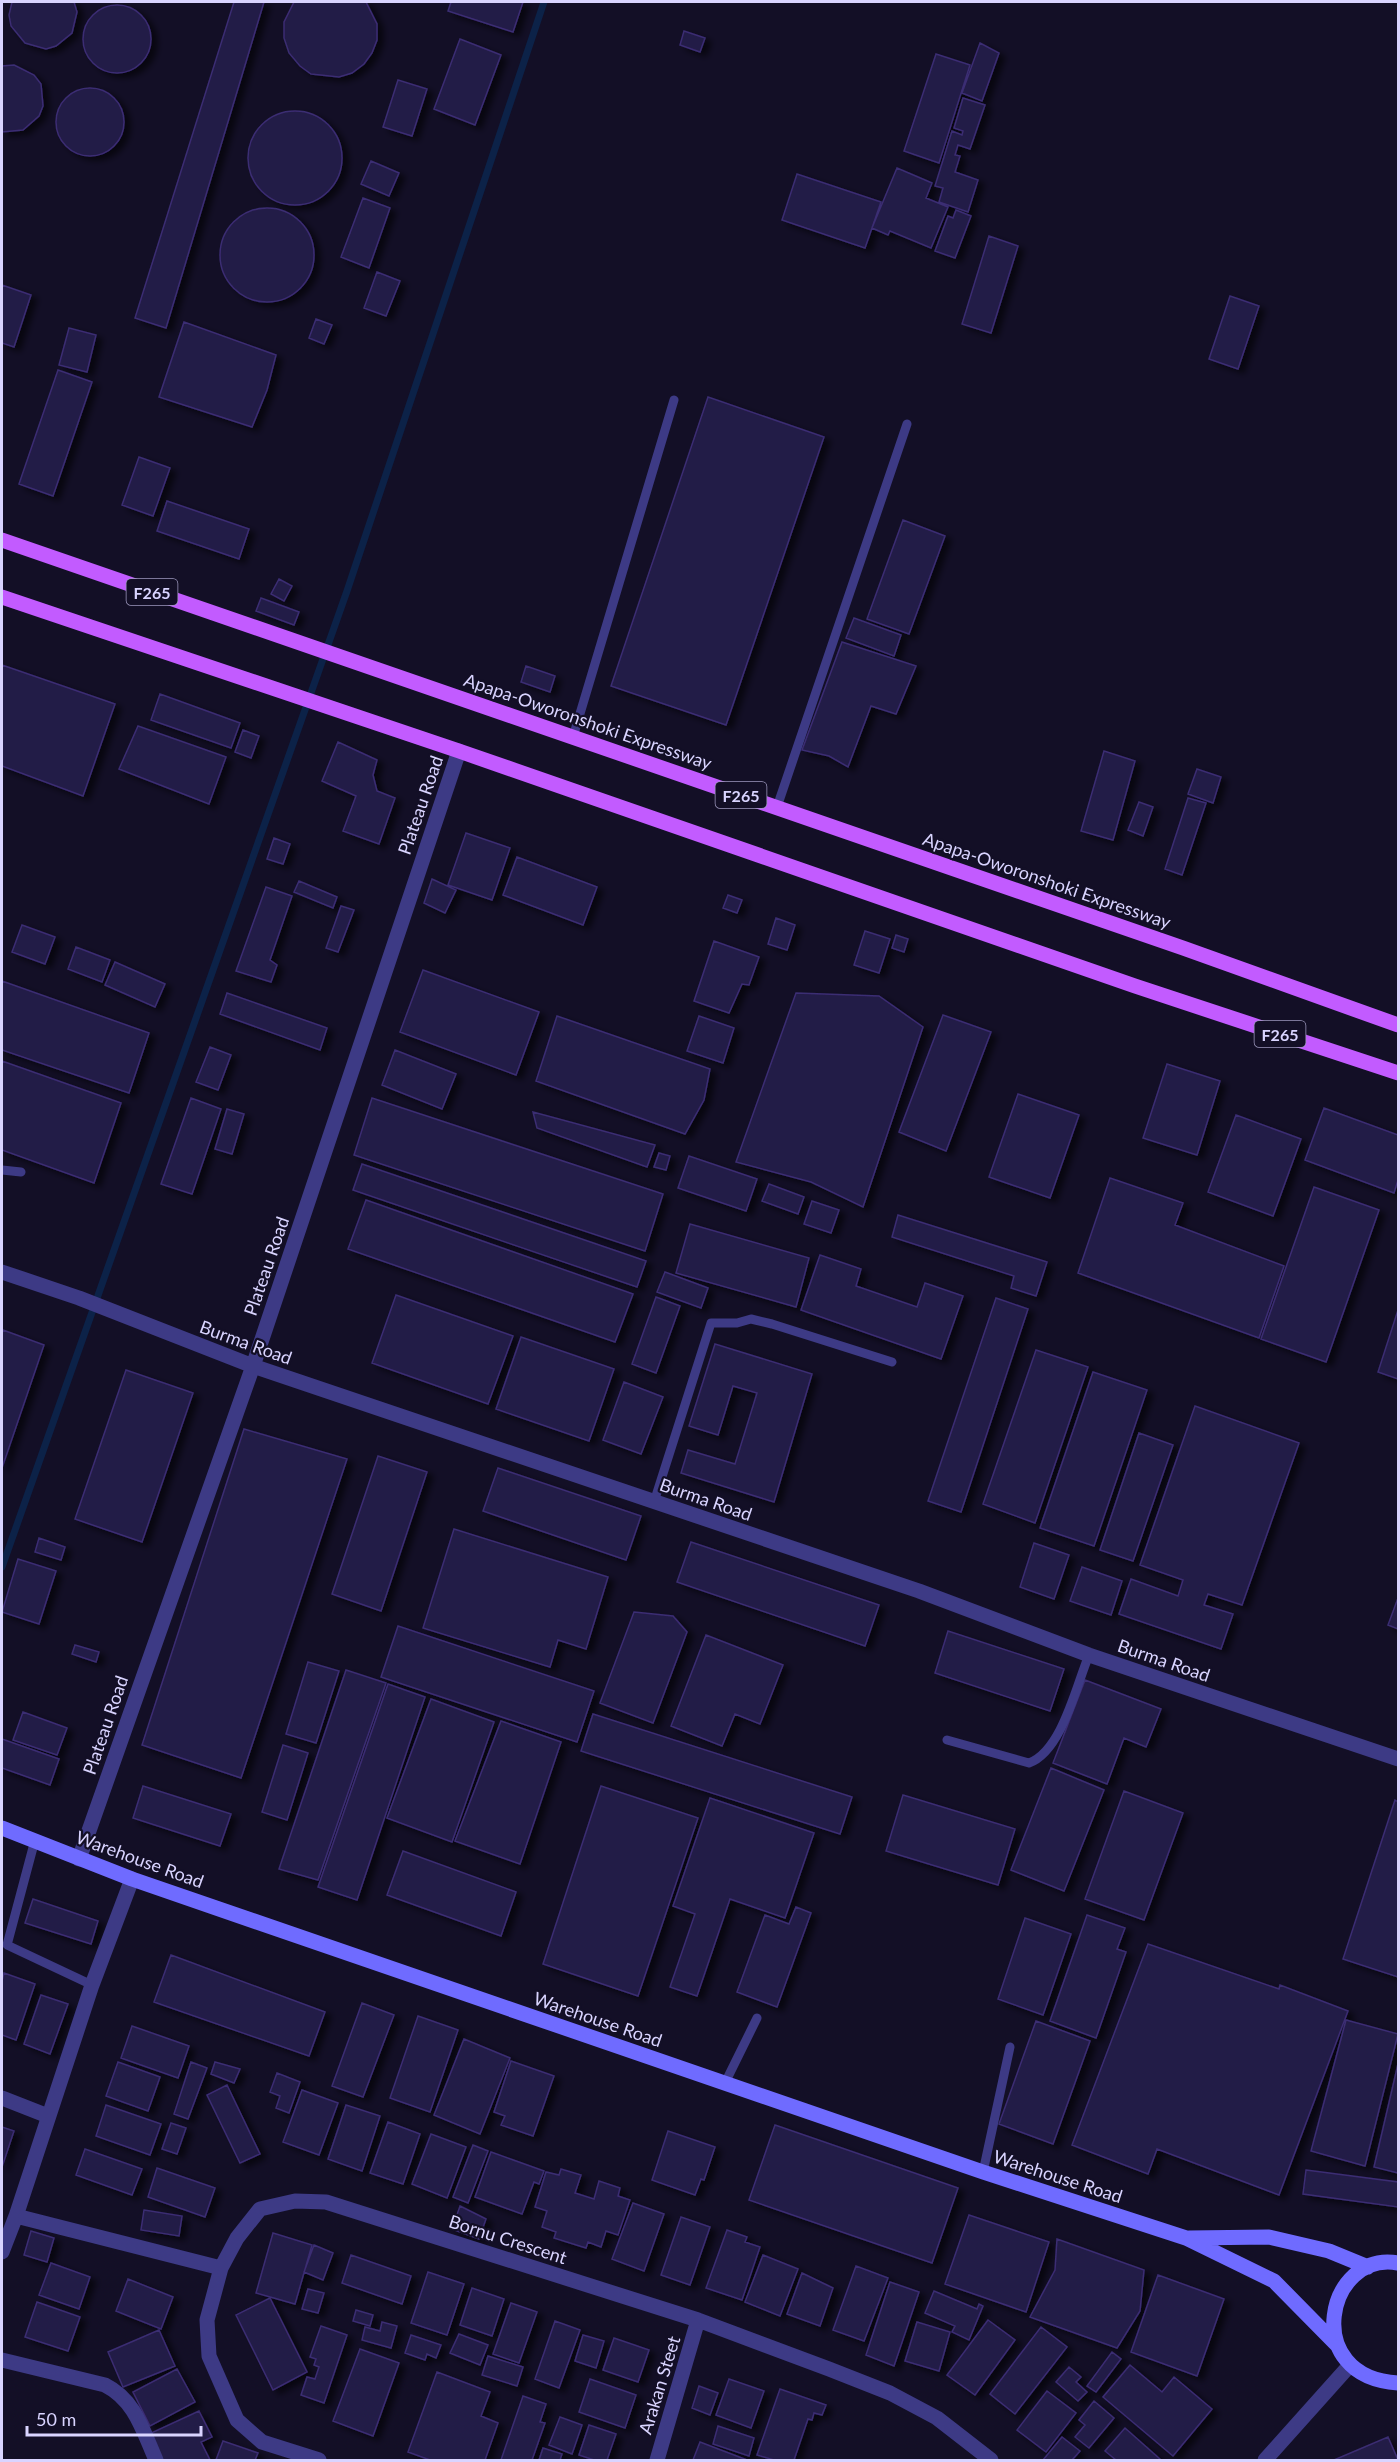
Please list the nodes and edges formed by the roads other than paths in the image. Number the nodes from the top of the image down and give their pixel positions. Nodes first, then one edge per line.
1 (674, 399) dead end
2 (907, 423) dead end
3 (2, 540) edge
4 (2, 597) edge
5 (573, 737) junction
6 (459, 751) junction
7 (777, 807) junction
8 (1398, 1025) edge
9 (1398, 1073) edge
10 (2, 1170) edge
11 (21, 1172) dead end
12 (2, 1272) edge
13 (892, 1362) dead end
14 (253, 1366) junction
15 (654, 1502) junction
16 (1089, 1655) junction
17 (947, 1740) dead end
18 (1398, 1760) edge
19 (2, 1828) edge
20 (35, 1840) junction
21 (79, 1859) junction
22 (132, 1879) junction
23 (92, 1985) junction
24 (758, 2018) dead end
25 (1010, 2047) dead end
26 (725, 2083) junction
27 (2, 2098) edge
28 (48, 2115) junction
29 (983, 2172) junction
30 (16, 2216) junction
31 (1186, 2238) junction
32 (2, 2252) edge
33 (1398, 2263) edge
34 (1368, 2267) junction
35 (221, 2268) junction
36 (698, 2320) junction
37 (1337, 2345) junction
38 (2, 2360) edge
39 (1350, 2365) junction
40 (1398, 2383) edge
41 (156, 2460) edge
42 (319, 2460) edge
43 (657, 2460) edge
44 (991, 2460) edge
45 (1265, 2460) edge

1 - 5 lane
2 - 7 lane
3 - 5 main road, Apapa-Oworonshoki Expressway / F265
4 - 6 main road, F265
5 - 7 main road, Apapa-Oworonshoki Expressway / F265
6 - 9 main road, F265
6 - 14 street, Plateau Road
7 - 8 main road, Apapa-Oworonshoki Expressway / F265
10 - 11 lane
12 - 14 street, Burma Road
13 - 15 lane
14 - 15 street, Burma Road
14 - 21 street, Plateau Road
15 - 16 street, Burma Road
16 - 17 lane
16 - 18 street, Burma Road
19 - 20 main road, Warehouse Road
20 - 21 main road, Warehouse Road
20 - 23 lane
21 - 22 main road, Warehouse Road
22 - 23 street
22 - 26 main road, Warehouse Road
23 - 28 street
24 - 26 lane
25 - 29 lane
26 - 29 main road, Warehouse Road
27 - 28 street
28 - 30 street
29 - 31 main road, Warehouse Road
30 - 32 street
30 - 35 street
31 - 34 main road, Warehouse Road
31 - 37 main road, Warehouse Road
33 - 34 main road
34 - 37 main road
35 - 36 street, Bornu Crescent
35 - 42 street
36 - 43 street, Arakan Steet
36 - 44 street, Bornu Crescent
37 - 39 main road, Warehouse Road
38 - 41 street
39 - 40 main road
39 - 45 street

